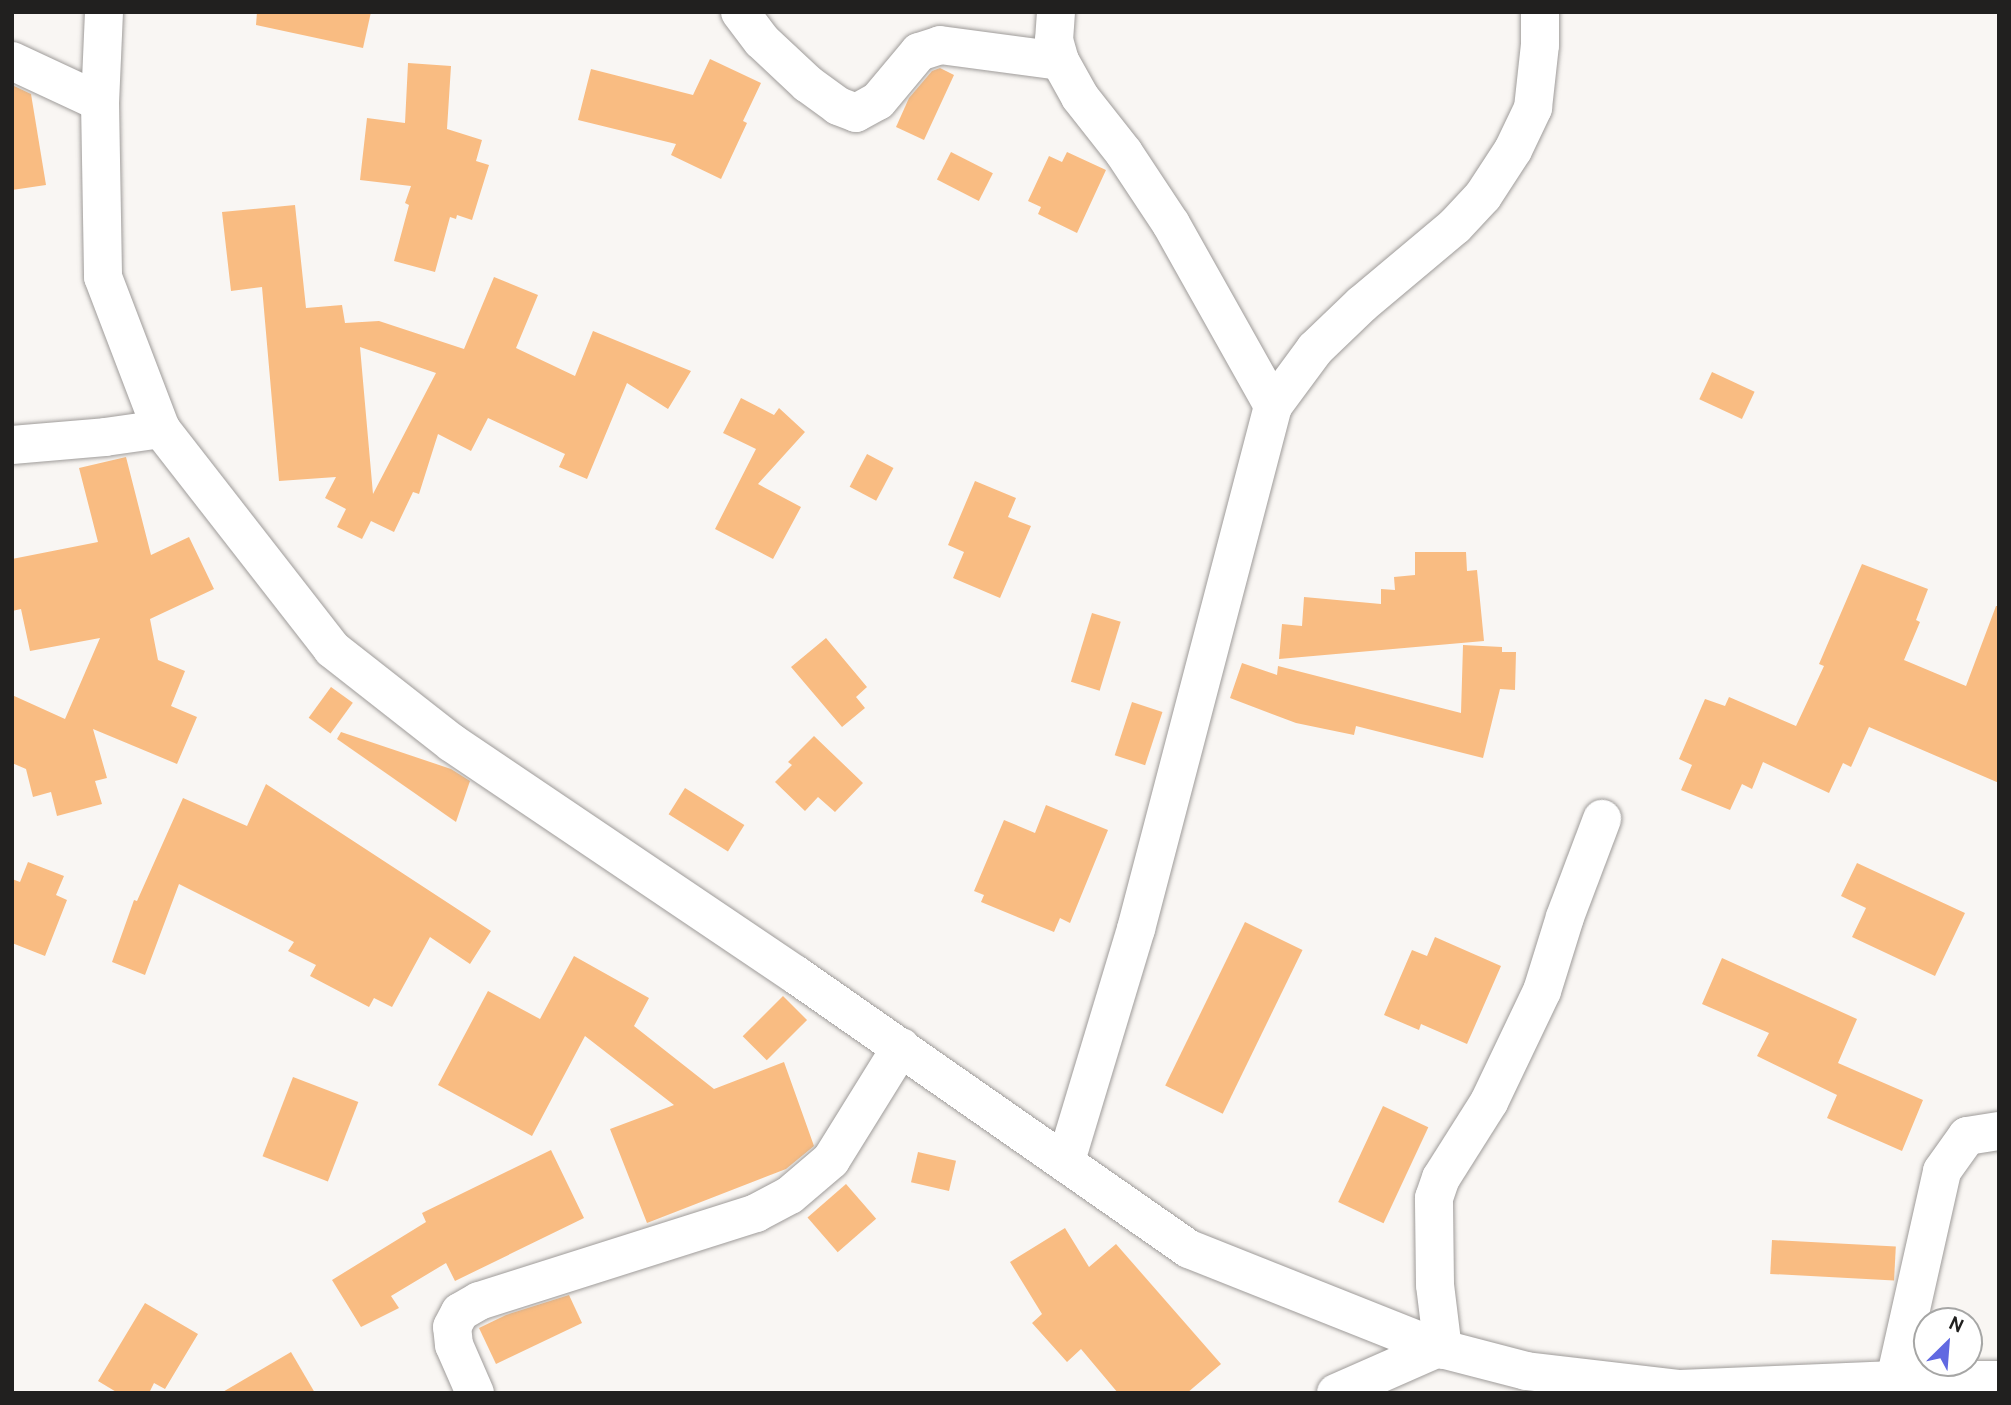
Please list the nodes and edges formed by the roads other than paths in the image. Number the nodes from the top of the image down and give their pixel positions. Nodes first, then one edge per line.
1 (104, 12) edge
2 (740, 12) edge
3 (1056, 12) edge
4 (1539, 12) edge
5 (12, 61) edge
6 (1060, 61) junction
7 (100, 102) junction
8 (1273, 407) junction
9 (161, 429) junction
10 (12, 445) edge
11 (1602, 819) dead end
12 (901, 1047) junction
13 (1999, 1131) edge
14 (1066, 1161) junction
15 (1441, 1349) junction
16 (1895, 1380) junction
17 (1999, 1380) edge
18 (1742, 1390) edge
19 (475, 1393) edge
20 (1336, 1393) edge

1 - 7 street
2 - 6 street
3 - 6 street
4 - 8 street
5 - 7 street
6 - 8 street
7 - 9 street
8 - 14 street
9 - 10 street
9 - 12 street
11 - 15 street
12 - 14 street
12 - 19 street
13 - 16 street
14 - 15 street
15 - 18 street
15 - 20 street
16 - 17 street
16 - 18 street

